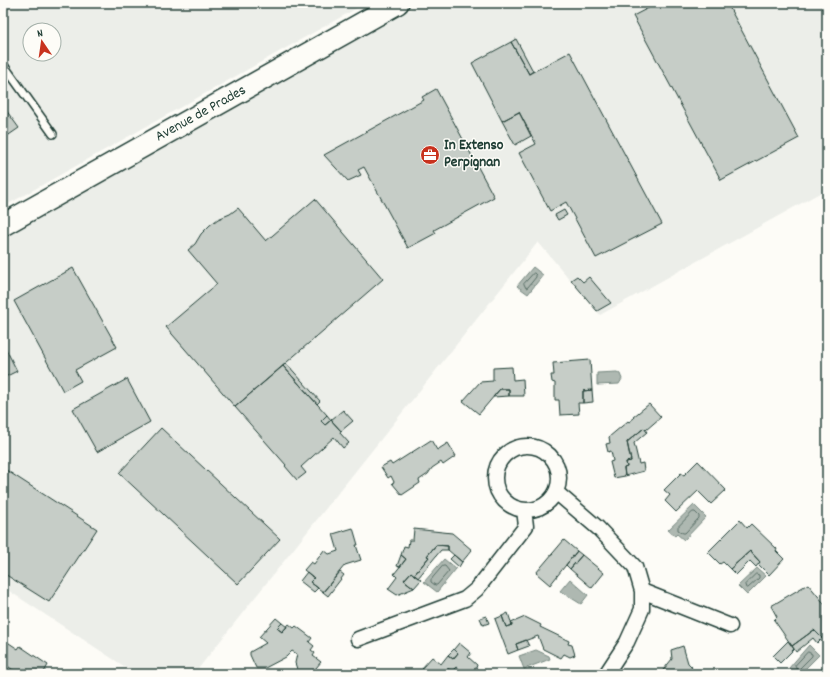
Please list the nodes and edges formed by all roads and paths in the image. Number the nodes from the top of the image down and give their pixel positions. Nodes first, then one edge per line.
1 (398, 3) edge
2 (3, 64) edge
3 (53, 134) dead end
4 (3, 225) edge
5 (556, 492) junction
6 (524, 510) junction
7 (642, 591) junction
8 (730, 626) dead end
9 (358, 639) dead end
10 (606, 674) edge

1 - 4 main road, Avenue de Prades
2 - 3 lane
5 - 6 street
5 - 6 street
5 - 7 street
6 - 9 street
7 - 8 street
7 - 10 street

